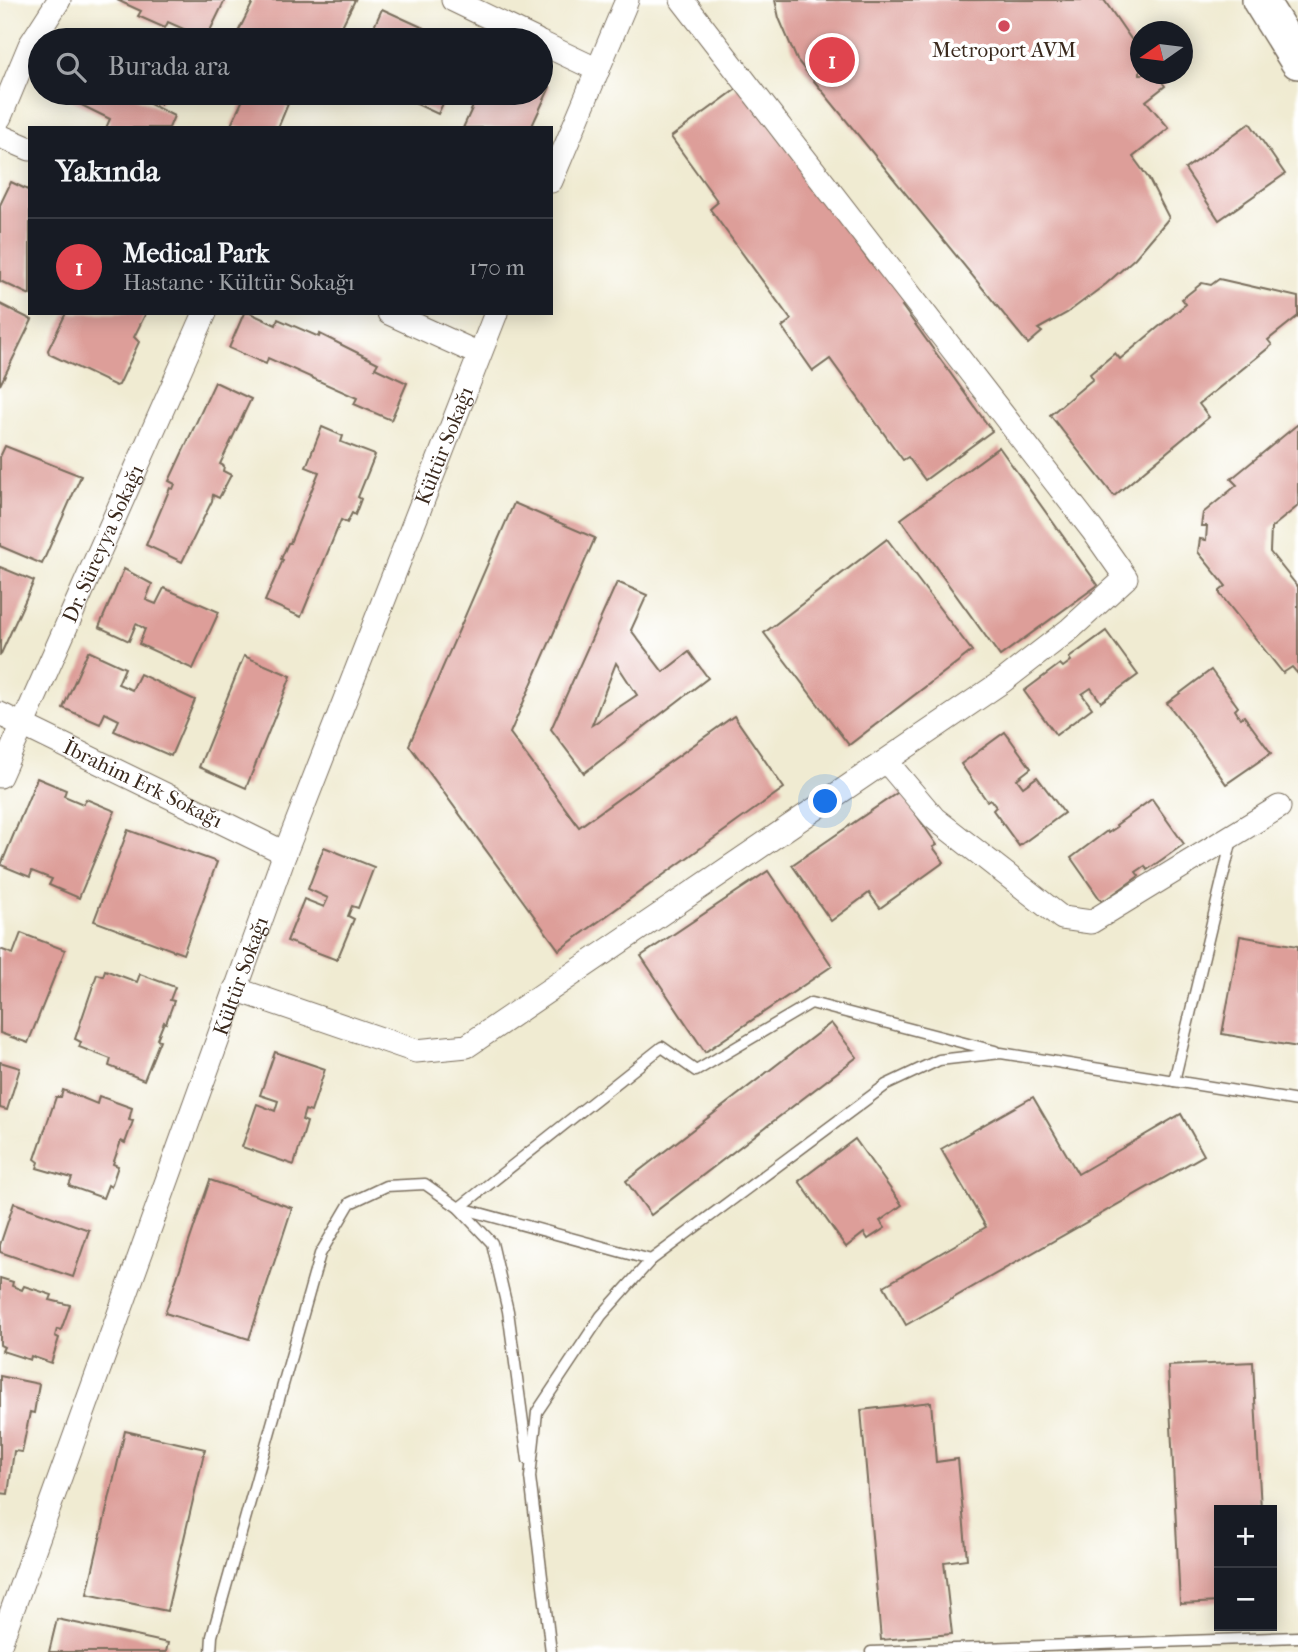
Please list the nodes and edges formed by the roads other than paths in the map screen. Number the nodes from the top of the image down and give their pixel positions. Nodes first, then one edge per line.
1 (59, 0) edge
2 (453, 0) edge
3 (627, 0) edge
4 (682, 0) edge
5 (1260, 0) edge
6 (41, 28) edge
7 (511, 28) edge
8 (553, 49) edge
9 (28, 50) edge
10 (1298, 61) edge
11 (598, 70) junction
12 (0, 117) edge
13 (0, 136) edge
14 (28, 148) edge
15 (553, 176) edge
16 (204, 315) edge
17 (393, 315) edge
18 (495, 315) edge
19 (480, 354) junction
20 (0, 714) edge
21 (22, 724) junction
22 (886, 761) junction
23 (0, 776) edge
24 (1279, 807) dead end
25 (1233, 836) junction
26 (285, 853) junction
27 (235, 989) junction
28 (1000, 1053) junction
29 (1174, 1081) junction
30 (1298, 1101) edge
31 (459, 1208) junction
32 (651, 1260) junction
33 (530, 1477) junction
34 (1298, 1637) edge
35 (0, 1644) edge
36 (211, 1652) edge
37 (551, 1652) edge
38 (871, 1652) edge

1 - 6 street
2 - 7 street
3 - 11 street
4 - 22 street
5 - 10 main road
8 - 11 street
9 - 12 street
11 - 15 street
13 - 14 street
16 - 21 street, Dr. Süreyya Sokağı
17 - 19 street
18 - 19 street, Kültür Sokağı
19 - 26 street, Kültür Sokağı
20 - 21 street, İbrahim Erk Sokağı
21 - 23 street, Dr. Süreyya Sokağı
21 - 26 street, İbrahim Erk Sokağı
22 - 25 street
22 - 27 street
24 - 25 street
25 - 29 lane
26 - 27 street, Kültür Sokağı
27 - 35 street, Kültür Sokağı
28 - 29 lane
28 - 31 lane
28 - 32 lane
29 - 30 lane
31 - 32 lane
31 - 33 lane
31 - 36 lane
32 - 33 lane
33 - 37 lane
34 - 38 lane

